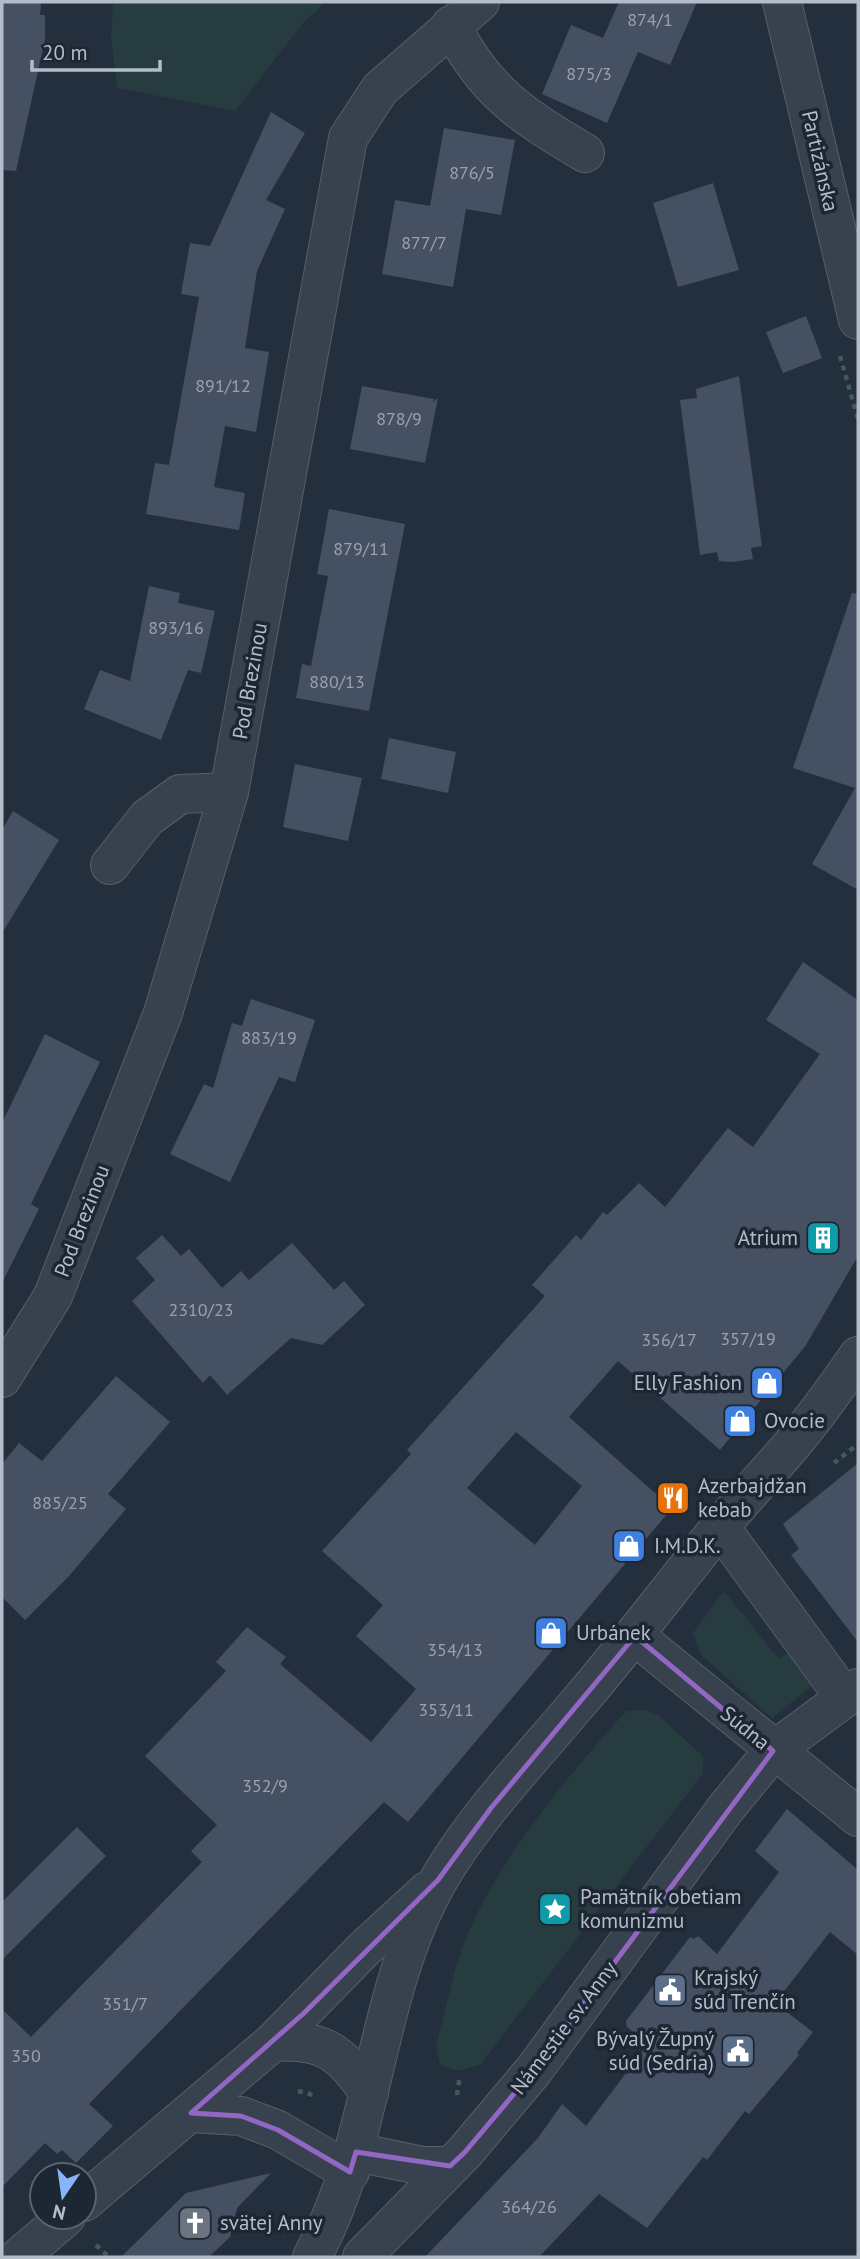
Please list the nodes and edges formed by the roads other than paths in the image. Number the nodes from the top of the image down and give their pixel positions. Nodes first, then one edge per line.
1 (782, 2) edge
2 (466, 13) edge
3 (585, 153) dead end
4 (858, 320) edge
5 (229, 792) junction
6 (110, 865) dead end
7 (858, 1356) edge
8 (2, 1377) edge
9 (720, 1527) junction
10 (635, 1636) junction
11 (851, 1693) edge
12 (774, 1751) junction
13 (858, 1817) edge
14 (438, 1880) junction
15 (273, 2042) junction
16 (369, 2092) junction
17 (191, 2113) junction
18 (353, 2162) junction
19 (450, 2166) junction
20 (98, 2190) edge
21 (50, 2231) edge
22 (19, 2257) edge
23 (312, 2257) edge
24 (362, 2257) edge

1 - 4 street, Partizánska
2 - 3 street
2 - 5 street, Pod Brezinou
5 - 6 street
5 - 8 street, Pod Brezinou
7 - 9 street
9 - 10 street
9 - 11 street
10 - 12 street, Súdna
10 - 14 street
11 - 12 street, Námestie sv. Anny
12 - 13 street, Súdna
12 - 19 street, Námestie sv. Anny
14 - 15 street
14 - 16 street
15 - 16 street
15 - 17 street
16 - 18 street
17 - 18 street
17 - 20 street
18 - 19 street
18 - 23 street
19 - 24 street, Námestie sv. Anny
21 - 22 street

